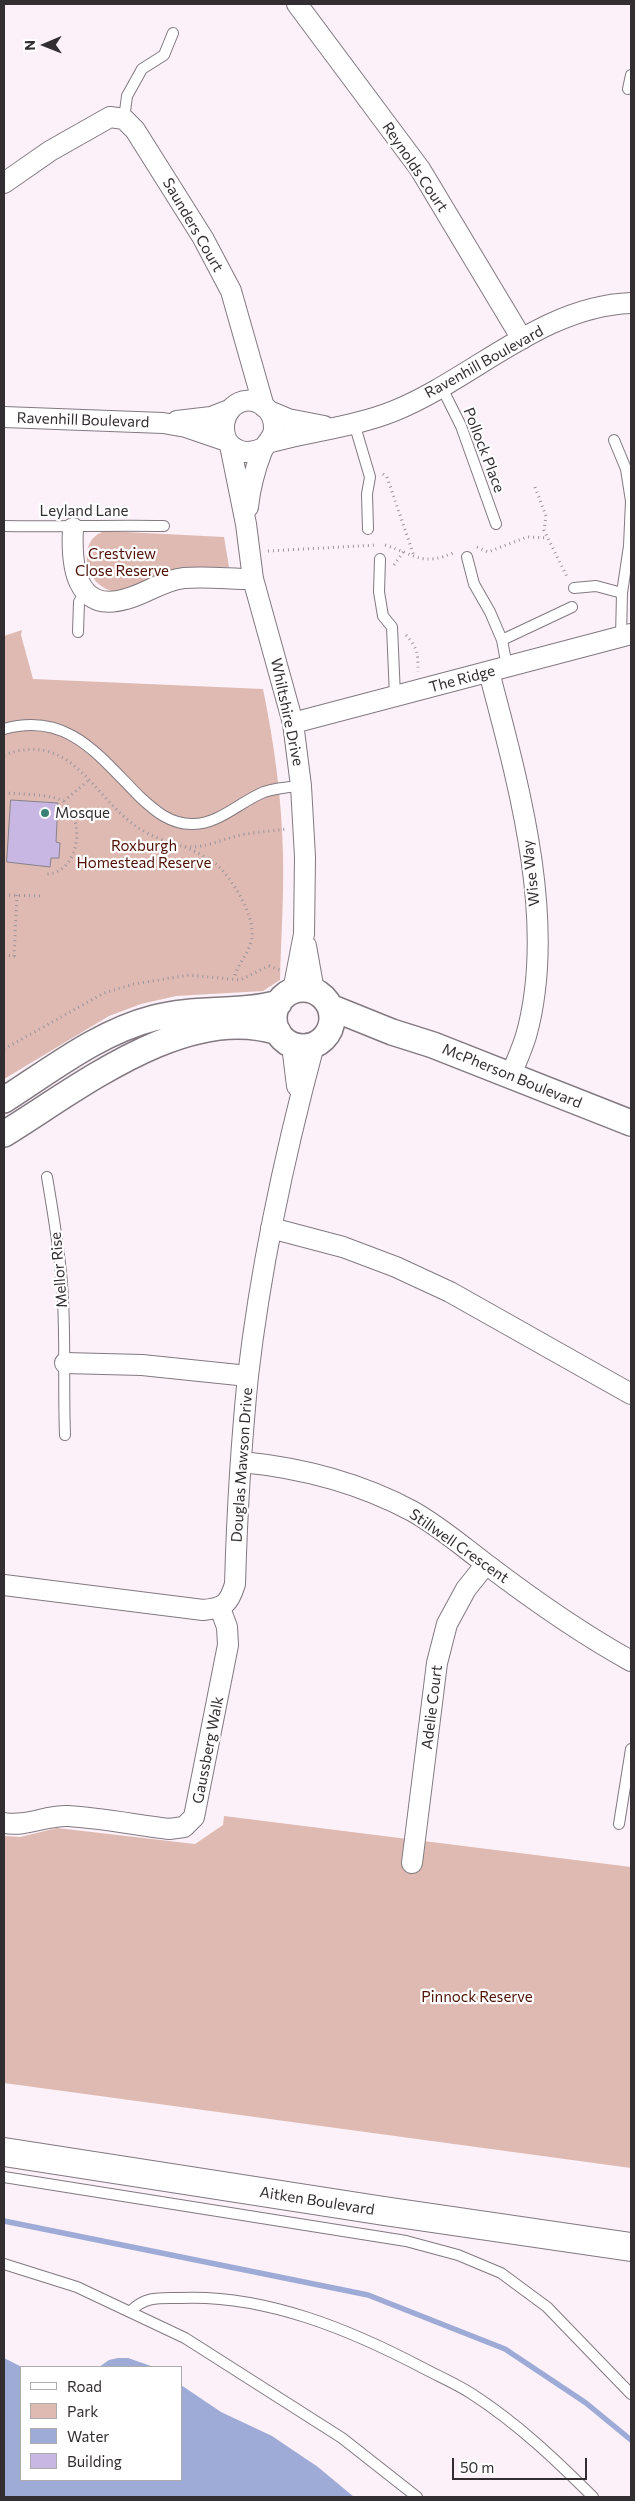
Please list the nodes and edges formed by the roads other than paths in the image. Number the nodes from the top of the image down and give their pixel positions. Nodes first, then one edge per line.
1 (297, 4) edge
2 (174, 33) dead end
3 (631, 74) edge
4 (628, 90) dead end
5 (124, 119) junction
6 (4, 183) edge
7 (631, 304) edge
8 (522, 339) junction
9 (245, 340) junction
10 (442, 388) junction
11 (231, 408) junction
12 (266, 409) junction
13 (4, 417) edge
14 (163, 423) junction
15 (346, 425) junction
16 (614, 440) dead end
17 (228, 443) junction
18 (266, 446) junction
19 (246, 524) junction
20 (496, 524) dead end
21 (4, 526) edge
22 (164, 526) dead end
23 (73, 528) junction
24 (368, 529) dead end
25 (463, 553) road end
26 (380, 558) dead end
27 (253, 579) junction
28 (574, 588) road end
29 (85, 591) junction
30 (622, 593) junction
31 (572, 607) dead end
32 (78, 632) dead end
33 (626, 635) edge
34 (502, 640) junction
35 (498, 669) junction
36 (396, 696) junction
37 (292, 723) junction
38 (4, 730) edge
39 (302, 786) junction
40 (302, 994) junction
41 (392, 1032) junction
42 (303, 1039) junction
43 (511, 1075) junction
44 (4, 1100) edge
45 (631, 1123) edge
46 (4, 1134) edge
47 (47, 1177) dead end
48 (271, 1228) junction
49 (65, 1363) junction
50 (248, 1376) junction
51 (631, 1394) edge
52 (65, 1435) dead end
53 (242, 1462) junction
54 (486, 1564) junction
55 (4, 1585) edge
56 (220, 1608) junction
57 (631, 1661) edge
58 (631, 1749) edge
59 (4, 1823) edge
60 (619, 1824) dead end
61 (412, 1863) dead end
62 (4, 2152) edge
63 (4, 2177) edge
64 (631, 2247) edge
65 (4, 2264) edge
66 (132, 2312) junction
67 (631, 2394) edge
68 (417, 2497) edge
69 (593, 2497) edge

1 - 8 street, Reynolds Court
2 - 5 lane
3 - 4 lane
5 - 6 street
5 - 9 street, Saunders Court
7 - 8 street, Ravenhill Boulevard
8 - 10 street, Ravenhill Boulevard
9 - 11 street, Saunders Court
9 - 12 street, Saunders Court
10 - 15 street, Ravenhill Boulevard
10 - 20 lane, Pollock Place
11 - 12 street
11 - 14 street, Ravenhill Boulevard
11 - 17 street
12 - 15 street, Ravenhill Boulevard
12 - 18 street
13 - 14 street, Ravenhill Boulevard
14 - 17 street, Ravenhill Boulevard
15 - 18 street, Ravenhill Boulevard
15 - 24 lane
16 - 30 lane
17 - 18 street
17 - 19 street, Whiltshire Drive
18 - 19 street, Whiltshire Drive
19 - 27 street, Whiltshire Drive
21 - 23 lane, Leyland Lane
22 - 23 lane, Leyland Lane
23 - 29 street
25 - 34 lane
26 - 36 lane
27 - 29 street
27 - 37 street, Whiltshire Drive
28 - 30 lane
29 - 32 lane
30 - 33 lane
31 - 34 lane
33 - 35 street, The Ridge
34 - 35 lane
35 - 36 street, The Ridge
35 - 43 street, Wise Way
36 - 37 street, The Ridge
37 - 39 street, Whiltshire Drive
38 - 39 lane
39 - 40 street, Whiltshire Drive
40 - 41 street, McPherson Boulevard
40 - 42 street
40 - 42 street
40 - 44 street
41 - 42 street, McPherson Boulevard
41 - 43 street, McPherson Boulevard
42 - 46 street, McPherson Boulevard
42 - 48 street, Douglas Mawson Drive
43 - 45 street, McPherson Boulevard
47 - 49 lane, Mellor Rise
48 - 50 street, Douglas Mawson Drive
48 - 51 street
49 - 50 street
49 - 52 lane, Mellor Rise
50 - 53 street, Douglas Mawson Drive
53 - 54 street, Stillwell Crescent
53 - 56 street, Douglas Mawson Drive
54 - 57 street, Stillwell Crescent
54 - 61 street, Adelie Court
55 - 56 street
56 - 59 street, Gaussberg Walk
58 - 60 lane
62 - 64 main road, Aitken Boulevard
63 - 67 lane
65 - 66 lane
66 - 68 lane
66 - 69 lane

